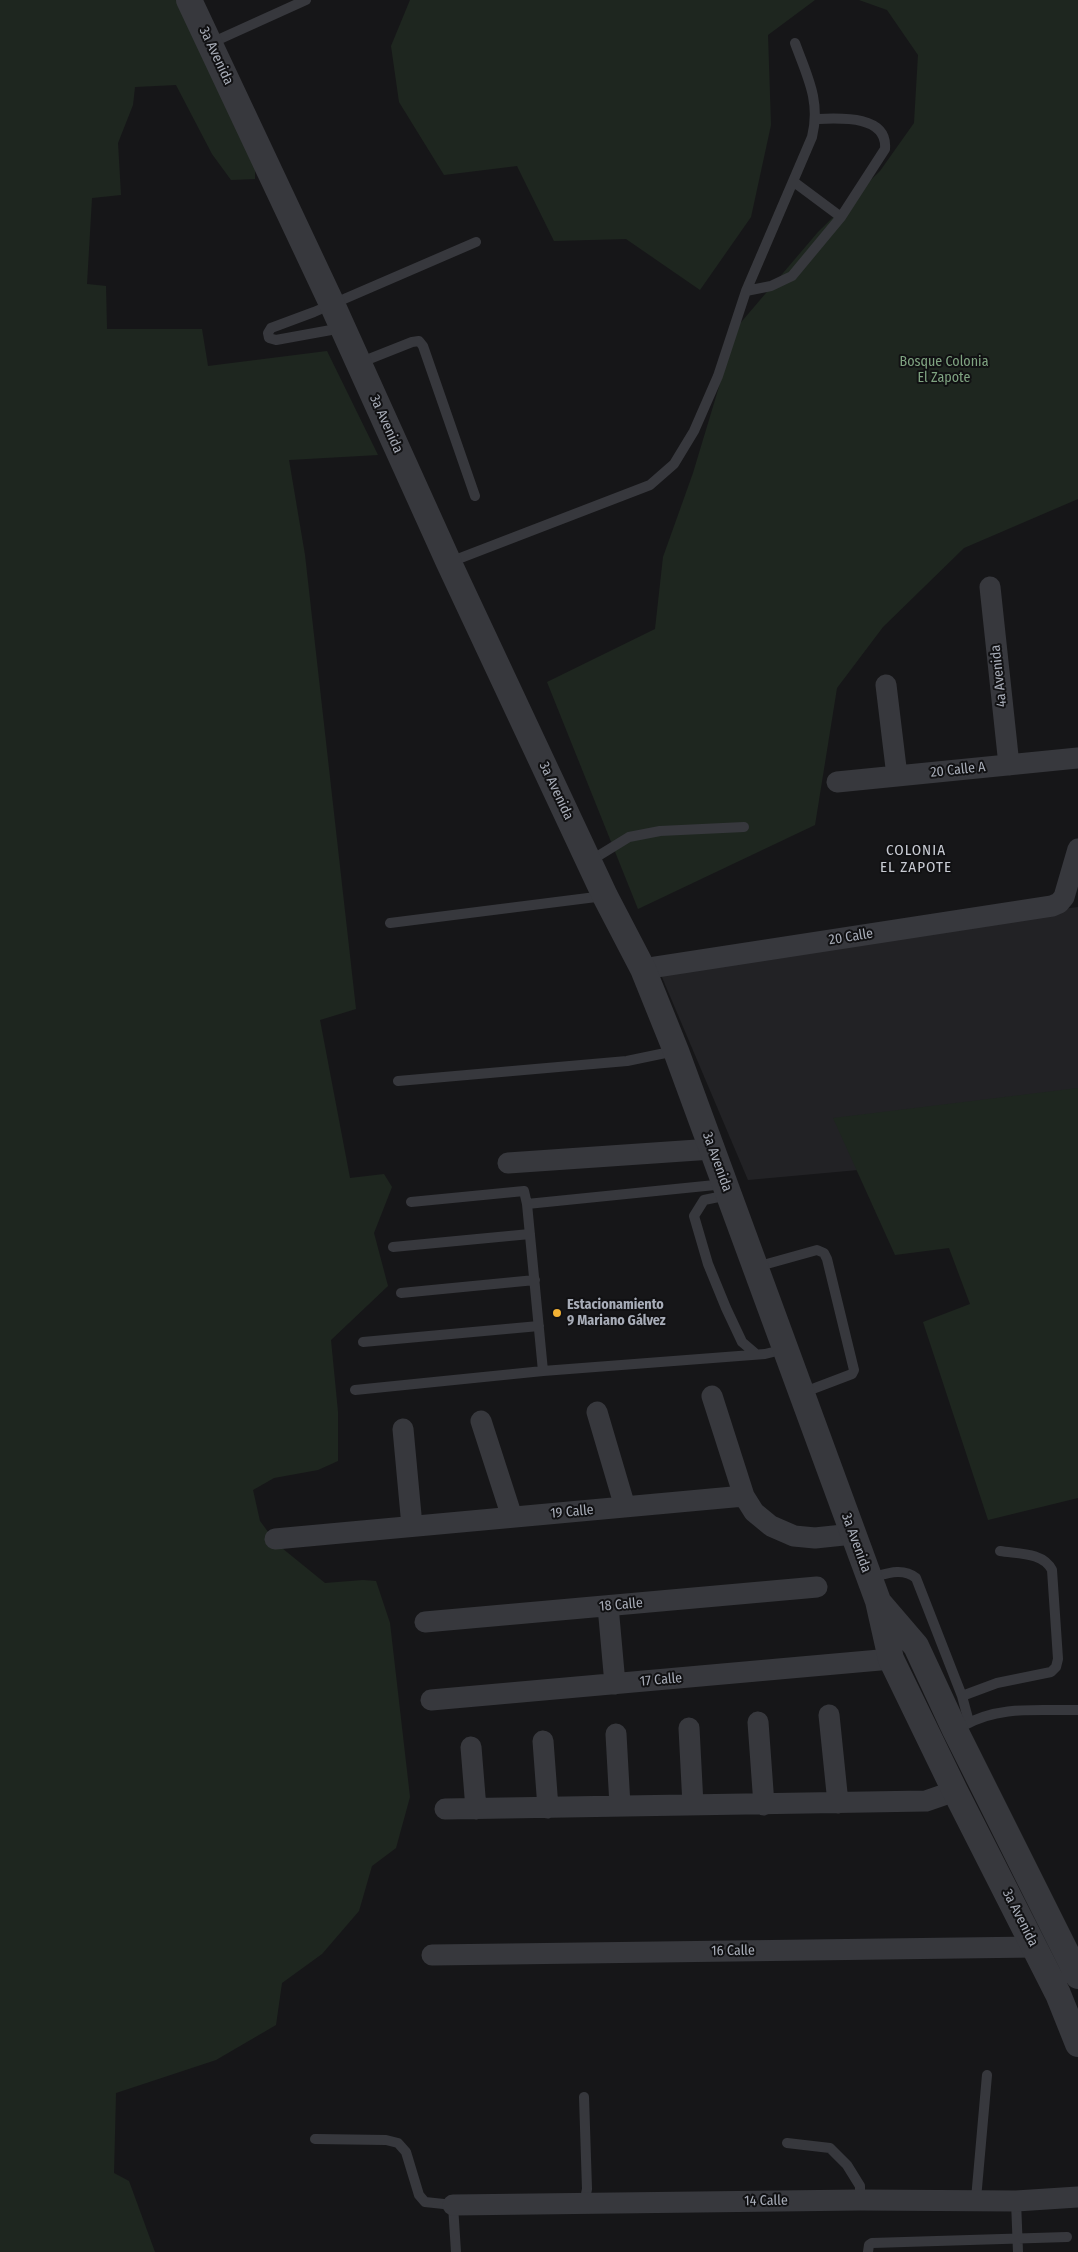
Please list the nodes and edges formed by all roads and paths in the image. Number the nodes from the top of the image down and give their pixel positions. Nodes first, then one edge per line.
1 (189, 0) edge
2 (306, 0) edge
3 (210, 43) junction
4 (794, 43) dead end
5 (817, 119) junction
6 (794, 182) junction
7 (841, 217) junction
8 (476, 242) dead end
9 (746, 292) junction
10 (332, 304) junction
11 (343, 328) junction
12 (358, 363) junction
13 (475, 496) dead end
14 (449, 563) junction
15 (990, 587) dead end
16 (886, 685) dead end
17 (1078, 758) edge
18 (1009, 765) junction
19 (897, 776) junction
20 (838, 782) dead end
21 (744, 827) dead end
22 (1078, 849) edge
23 (589, 861) junction
24 (605, 896) junction
25 (390, 923) dead end
26 (643, 969) junction
27 (676, 1051) junction
28 (398, 1081) dead end
29 (712, 1149) junction
30 (508, 1163) dead end
31 (727, 1189) junction
32 (411, 1202) dead end
33 (527, 1204) junction
34 (530, 1234) junction
35 (394, 1247) dead end
36 (755, 1268) junction
37 (535, 1280) junction
38 (401, 1293) dead end
39 (539, 1326) junction
40 (363, 1342) dead end
41 (784, 1349) junction
42 (756, 1354) junction
43 (544, 1371) junction
44 (355, 1390) dead end
45 (801, 1394) junction
46 (712, 1396) dead end
47 (597, 1412) dead end
48 (481, 1421) dead end
49 (403, 1429) dead end
50 (744, 1496) junction
51 (625, 1507) junction
52 (512, 1517) junction
53 (412, 1526) junction
54 (853, 1534) junction
55 (275, 1539) dead end
56 (1000, 1551) dead end
57 (817, 1588) dead end
58 (873, 1590) junction
59 (608, 1606) junction
60 (426, 1622) dead end
61 (891, 1659) junction
62 (614, 1684) junction
63 (962, 1696) junction
64 (431, 1700) dead end
65 (1078, 1710) edge
66 (830, 1715) dead end
67 (758, 1722) dead end
68 (962, 1726) junction
69 (688, 1728) dead end
70 (616, 1734) dead end
71 (543, 1741) dead end
72 (471, 1747) dead end
73 (955, 1792) junction
74 (838, 1803) junction
75 (693, 1805) junction
76 (764, 1805) junction
77 (620, 1806) junction
78 (548, 1808) junction
79 (445, 1809) dead end
80 (476, 1809) junction
81 (1034, 1948) junction
82 (432, 1954) dead end
83 (1078, 1976) edge
84 (1078, 2044) edge
85 (987, 2075) dead end
86 (584, 2097) dead end
87 (315, 2139) dead end
88 (787, 2143) dead end
89 (1078, 2197) edge
90 (976, 2199) junction
91 (860, 2200) junction
92 (1016, 2201) junction
93 (584, 2204) junction
94 (454, 2205) junction
95 (1067, 2237) dead end
96 (1018, 2238) junction
97 (456, 2252) edge
98 (868, 2252) edge
99 (1018, 2252) edge

1 - 3 street, 3a Avenida
2 - 3 lane
3 - 10 street, 3a Avenida
4 - 5 lane
5 - 6 lane
5 - 7 lane
6 - 7 lane
6 - 9 lane
7 - 9 lane
8 - 10 lane
9 - 14 lane
10 - 11 street, 3a Avenida
10 - 11 lane
11 - 12 street, 3a Avenida
12 - 13 lane
12 - 14 street, 3a Avenida
14 - 23 street, 3a Avenida
15 - 18 street, 4a Avenida
16 - 19 street
17 - 18 street, 20 Calle A
18 - 19 street, 20 Calle A
19 - 20 street, 20 Calle A
21 - 23 lane
22 - 26 street, 20 Calle
23 - 24 street, 3a Avenida
24 - 25 lane
24 - 26 street, 3a Avenida
26 - 27 street, 3a Avenida
27 - 28 lane
27 - 29 street, 3a Avenida
29 - 30 street
29 - 31 street, 3a Avenida
31 - 33 lane
31 - 36 street, 3a Avenida
31 - 42 lane
32 - 33 lane
33 - 34 lane
34 - 35 lane
34 - 37 lane
36 - 41 street, 3a Avenida
36 - 45 lane
37 - 38 lane
37 - 39 lane
39 - 40 lane
39 - 43 lane
41 - 42 lane
41 - 45 street, 3a Avenida
42 - 43 lane
43 - 44 lane
45 - 54 street, 3a Avenida
46 - 50 street
47 - 51 street
48 - 52 street
49 - 53 street
50 - 51 street, 19 Calle
50 - 54 street
51 - 52 street, 19 Calle
52 - 53 street, 19 Calle
53 - 55 street, 19 Calle
54 - 58 street, 3a Avenida
56 - 63 lane
57 - 59 street, 18 Calle
58 - 61 street, 3a Avenida
58 - 63 lane
58 - 68 street, 3a Avenida
59 - 60 street, 18 Calle
59 - 62 street
61 - 62 street, 17 Calle
61 - 73 street, 3a Avenida
62 - 64 street, 17 Calle
63 - 68 lane
65 - 68 lane
66 - 74 street
67 - 76 street
68 - 83 street, 3a Avenida
69 - 75 street
70 - 77 street
71 - 78 street
72 - 80 street
73 - 74 street
73 - 81 street, 3a Avenida
74 - 76 street
75 - 76 street
75 - 77 street
77 - 78 street
78 - 80 street
79 - 80 street
81 - 82 street, 16 Calle
81 - 84 street, 3a Avenida
85 - 90 lane
86 - 93 lane
87 - 94 lane
88 - 91 lane
89 - 92 street, 14 Calle
90 - 91 street, 14 Calle
90 - 92 street, 14 Calle
91 - 93 street, 14 Calle
92 - 96 lane
93 - 94 street, 14 Calle
94 - 97 lane
95 - 96 lane
96 - 98 lane
96 - 99 lane

